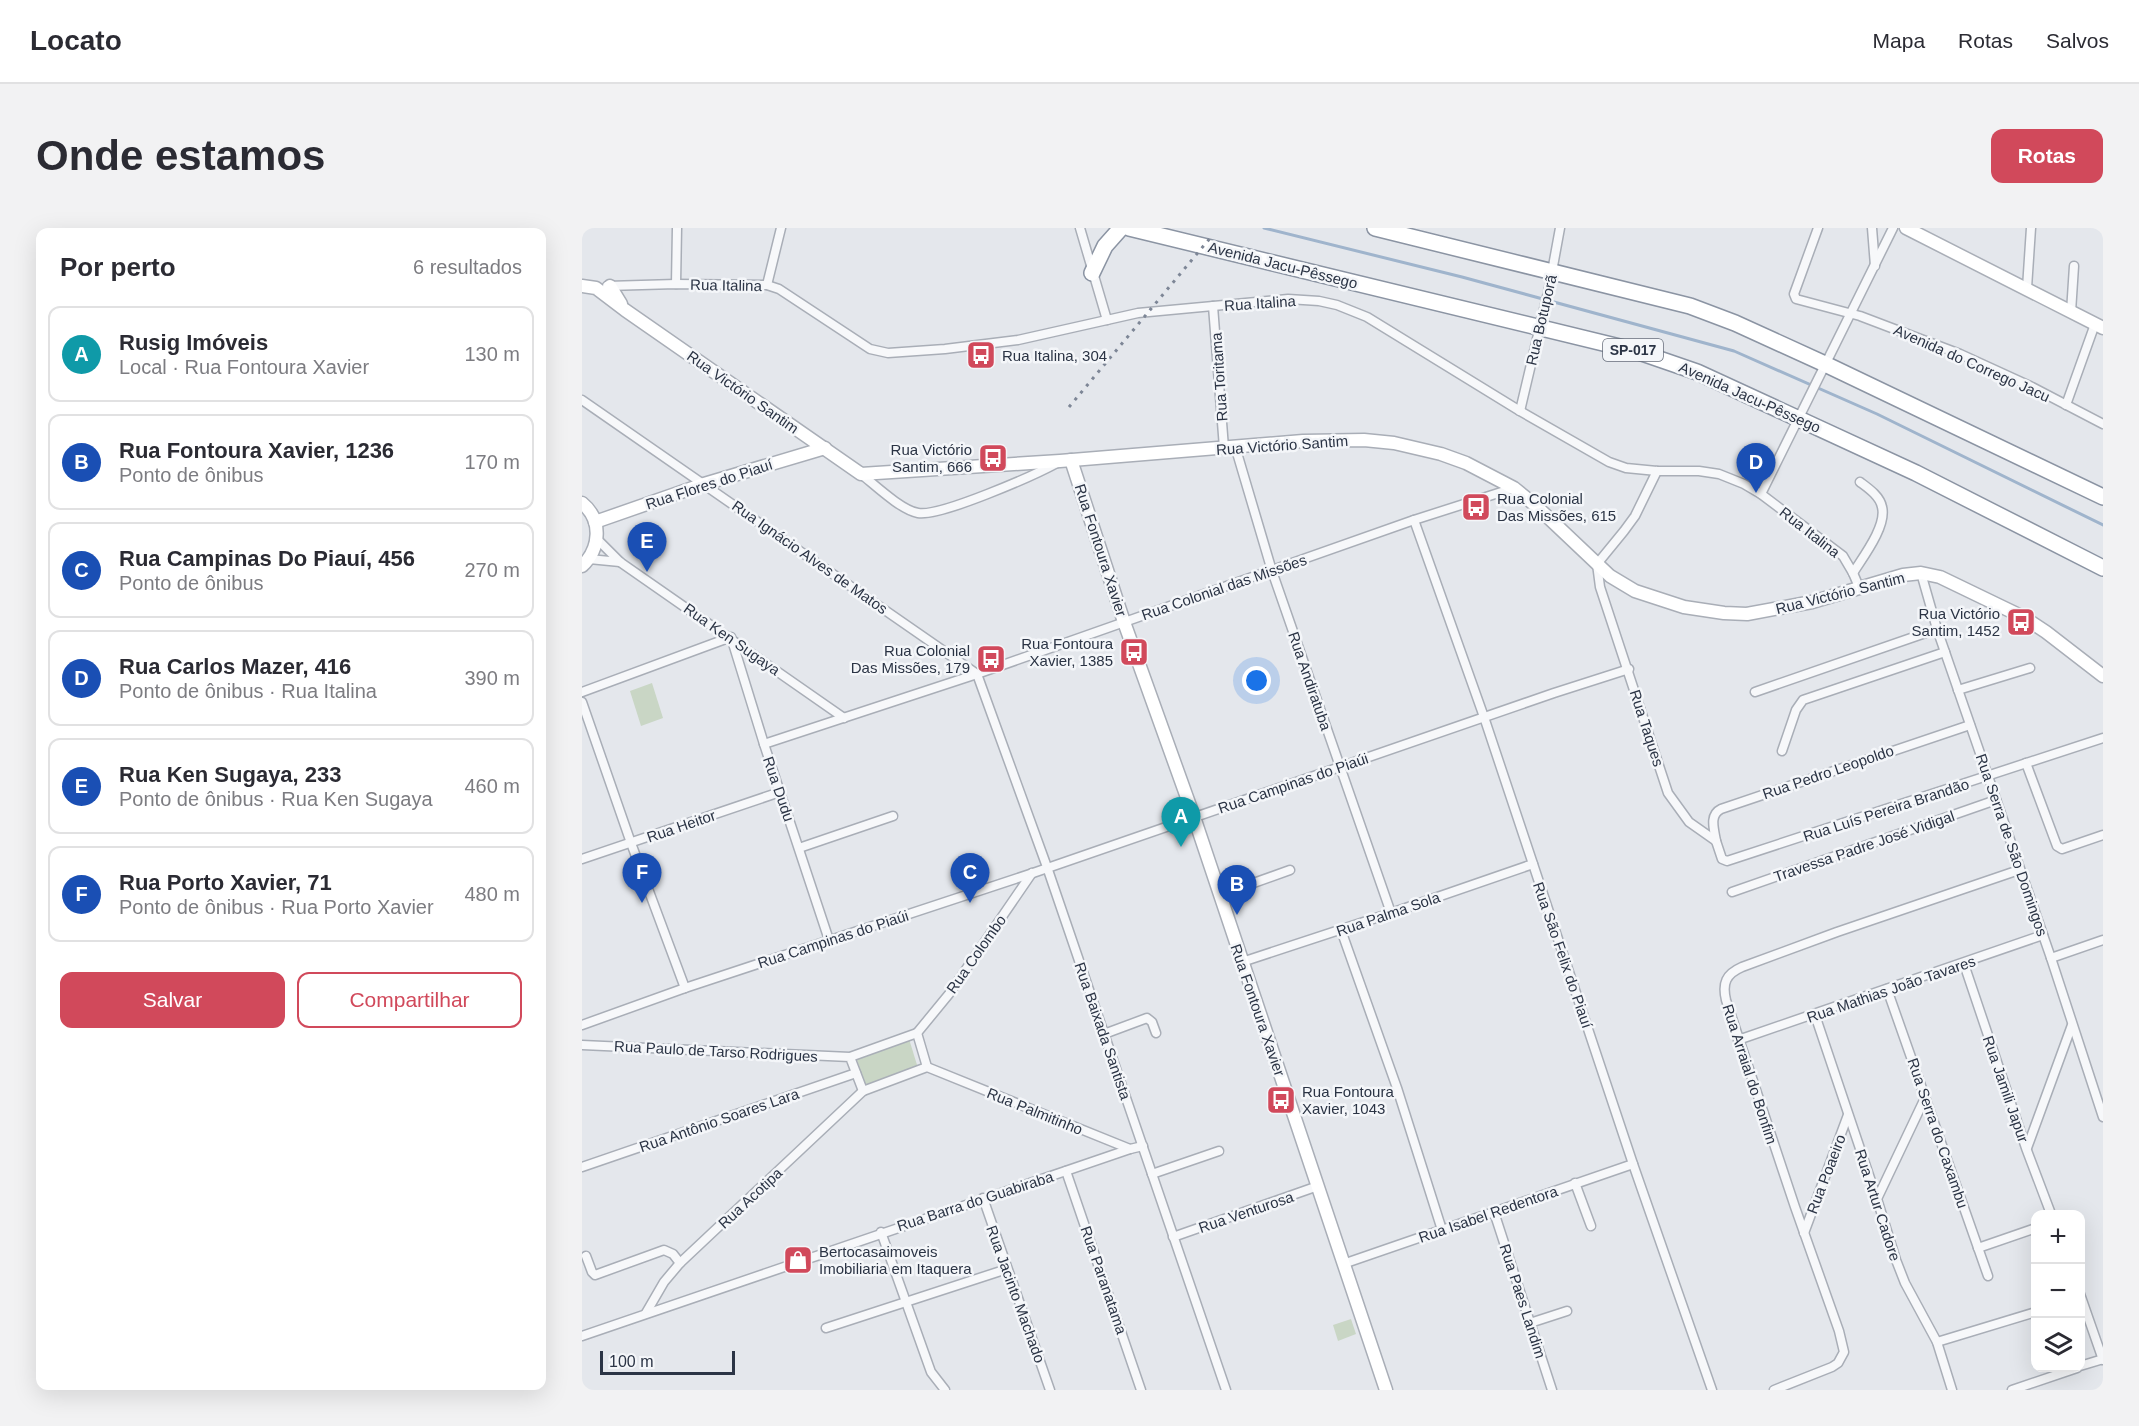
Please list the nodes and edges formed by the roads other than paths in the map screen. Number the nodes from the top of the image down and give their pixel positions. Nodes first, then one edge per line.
1 (676, 228) edge
2 (781, 228) edge
3 (1080, 228) edge
4 (1121, 228) edge
5 (1129, 228) edge
6 (1375, 228) edge
7 (1560, 228) edge
8 (1818, 228) edge
9 (1872, 228) edge
10 (1893, 228) edge
11 (1906, 228) edge
12 (2031, 228) edge
13 (1875, 266) junction
14 (2074, 266) dead end
15 (1552, 271) junction
16 (1092, 273) junction
17 (676, 284) junction
18 (767, 285) junction
19 (582, 286) edge
20 (610, 286) junction
21 (596, 288) junction
22 (2026, 288) junction
23 (1213, 306) junction
24 (625, 310) junction
25 (2071, 312) junction
26 (1852, 313) junction
27 (1107, 320) junction
28 (1541, 323) junction
29 (2099, 326) edge
30 (1822, 370) junction
31 (582, 400) edge
32 (2066, 405) junction
33 (1520, 411) junction
34 (1800, 417) junction
35 (2103, 424) edge
36 (1230, 447) junction
37 (825, 448) junction
38 (1066, 460) junction
39 (1658, 471) junction
40 (861, 474) junction
41 (1860, 482) dead end
42 (704, 484) junction
43 (1514, 488) junction
44 (1761, 494) junction
45 (2103, 497) edge
46 (582, 503) edge
47 (1414, 520) junction
48 (595, 522) junction
49 (597, 539) junction
50 (586, 562) edge
51 (620, 562) junction
52 (1597, 564) junction
53 (2103, 568) edge
54 (1272, 571) junction
55 (1853, 573) junction
56 (1921, 573) junction
57 (1859, 587) junction
58 (1124, 622) junction
59 (1937, 629) junction
60 (731, 638) junction
61 (1945, 652) junction
62 (2030, 668) dead end
63 (1629, 669) junction
64 (977, 674) junction
65 (2103, 676) edge
66 (1958, 690) junction
67 (582, 692) edge
68 (1755, 692) dead end
69 (582, 702) edge
70 (1484, 717) junction
71 (844, 718) junction
72 (1970, 724) junction
73 (2103, 738) edge
74 (764, 744) junction
75 (1782, 751) dead end
76 (2026, 763) junction
77 (1339, 767) junction
78 (1989, 777) junction
79 (780, 792) junction
80 (1996, 800) junction
81 (893, 816) dead end
82 (1194, 817) junction
83 (2103, 835) edge
84 (1716, 841) junction
85 (631, 843) junction
86 (799, 848) junction
87 (582, 859) edge
88 (1736, 859) joint
89 (1533, 864) junction
90 (1047, 867) junction
91 (1290, 870) dead end
92 (2019, 870) junction
93 (1033, 873) junction
94 (1732, 892) dead end
95 (1220, 895) junction
96 (1391, 913) junction
97 (1341, 930) junction
98 (2043, 935) junction
99 (2103, 939) edge
100 (829, 940) junction
101 (2051, 958) junction
102 (1242, 962) junction
103 (1964, 964) junction
104 (685, 988) junction
105 (1887, 990) junction
106 (1815, 1015) junction
107 (582, 1025) edge
108 (2072, 1025) junction
109 (917, 1033) junction
110 (1156, 1033) dead end
111 (1104, 1034) junction
112 (1738, 1040) junction
113 (582, 1045) edge
114 (850, 1057) junction
115 (927, 1067) junction
116 (856, 1073) junction
117 (863, 1091) junction
118 (1925, 1098) junction
119 (1848, 1115) junction
120 (2103, 1117) edge
121 (1143, 1146) junction
122 (2026, 1148) junction
123 (1130, 1149) junction
124 (1219, 1151) dead end
125 (1633, 1164) junction
126 (582, 1167) edge
127 (1066, 1171) junction
128 (1152, 1174) junction
129 (1575, 1184) junction
130 (1318, 1186) junction
131 (983, 1198) junction
132 (1877, 1199) junction
133 (2049, 1210) edge
134 (1494, 1212) junction
135 (1591, 1226) dead end
136 (1442, 1230) junction
137 (2031, 1230) edge
138 (881, 1232) junction
139 (1804, 1233) junction
140 (1173, 1237) junction
141 (1978, 1248) junction
142 (586, 1256) dead end
143 (680, 1263) junction
144 (1343, 1264) junction
145 (1007, 1269) junction
146 (1988, 1276) dead end
147 (907, 1302) junction
148 (2085, 1308) edge
149 (1567, 1311) dead end
150 (646, 1313) junction
151 (2031, 1314) edge
152 (1530, 1323) junction
153 (826, 1328) dead end
154 (582, 1336) edge
155 (1936, 1342) junction
156 (2103, 1359) edge
157 (2085, 1365) edge
158 (2064, 1372) edge
159 (945, 1390) edge
160 (1050, 1390) edge
161 (1141, 1390) edge
162 (1226, 1390) edge
163 (1386, 1390) edge
164 (1552, 1390) edge
165 (1712, 1390) edge
166 (1774, 1390) edge
167 (1952, 1390) edge
168 (2012, 1390) edge

1 - 17 street
2 - 18 street
3 - 16 street
4 - 16 highway
5 - 28 highway, Avenida Jacu-Pêssego / SP-017
6 - 15 highway
7 - 15 street, Rua Botuporã
8 - 26 street, Avenida do Corrego Jacu
9 - 13 street
10 - 13 street
11 - 22 street
12 - 22 street
13 - 26 street
14 - 25 street
15 - 28 street, Rua Botuporã
15 - 30 highway
16 - 27 street
17 - 18 street, Rua Italina
17 - 20 street, Rua Italina
18 - 27 street, Rua Italina
19 - 21 street, Rua Victório Santim
20 - 21 street, Rua Italina
20 - 24 street, Rua Victório Santim
21 - 24 street, Rua Victório Santim
22 - 25 street
23 - 27 street, Rua Italina
23 - 33 street, Rua Italina
23 - 36 street, Rua Toritama
24 - 37 street, Rua Victório Santim
25 - 29 street
26 - 30 street
26 - 32 street, Avenida do Corrego Jacu
28 - 33 street, Rua Botuporã
28 - 34 highway, Avenida Jacu-Pêssego / SP-017
29 - 32 street
30 - 34 street
30 - 45 highway
31 - 42 street, Rua Ignácio Alves de Matos
32 - 35 street, Avenida do Corrego Jacu
33 - 39 street, Rua Italina
34 - 44 street
34 - 53 highway, Avenida Jacu-Pêssego / SP-017
36 - 38 street, Rua Victório Santim
36 - 43 street, Rua Victório Santim
36 - 54 street, Rua Andiratuba
37 - 40 street, Rua Victório Santim
37 - 42 street, Rua Flores do Piauí
38 - 40 street, Rua Victório Santim
38 - 40 street, Rua Victório Santim
38 - 58 street, Rua Fontoura Xavier
39 - 44 street, Rua Italina
39 - 52 street
41 - 55 street
42 - 48 street, Rua Flores do Piauí
42 - 64 street, Rua Ignácio Alves de Matos
43 - 47 street, Rua Colonial das Missões
43 - 52 street, Rua Victório Santim
44 - 55 street, Rua Italina
46 - 48 street
47 - 54 street, Rua Colonial das Missões
47 - 70 street, Rua São Felix do Piauí
48 - 49 street
49 - 50 street
49 - 51 street, Rua Ken Sugaya
50 - 51 street, Rua Ken Sugaya
51 - 60 street, Rua Ken Sugaya
52 - 57 street, Rua Victório Santim
52 - 63 street, Rua Taques
54 - 58 street, Rua Colonial das Missões
54 - 77 street, Rua Andiratuba
55 - 57 street, Rua Italina
56 - 57 street, Rua Victório Santim
56 - 59 street, Rua Serra de São Domingos
56 - 65 street, Rua Victório Santim
58 - 64 street, Rua Colonial das Missões
58 - 82 street, Rua Fontoura Xavier
59 - 61 street, Rua Serra de São Domingos
59 - 68 street
60 - 67 street
60 - 71 street, Rua Ken Sugaya
60 - 74 street, Rua Dudu
61 - 66 street, Rua Serra de São Domingos
61 - 75 street
62 - 66 street
63 - 70 street, Rua Campinas do Piaúi
63 - 84 street, Rua Taques
64 - 71 street, Rua Colonial das Missões
64 - 90 street, Rua Baixada Santista
66 - 72 street, Rua Serra de São Domingos
69 - 85 street
70 - 77 street, Rua Campinas do Piaúi
70 - 89 street, Rua São Felix do Piauí
71 - 74 street, Rua Colonial das Missões
72 - 78 street, Rua Serra de São Domingos
72 - 84 street, Rua Pedro Leopoldo
73 - 76 street, Rua Luís Pereira Brandão
74 - 79 street, Rua Dudu
76 - 78 street, Rua Luís Pereira Brandão
76 - 83 street
77 - 82 street, Rua Campinas do Piaúi
77 - 96 street, Rua Andiratuba
78 - 80 street, Rua Serra de São Domingos
78 - 88 street, Rua Luís Pereira Brandão
79 - 85 street, Rua Heitor
79 - 86 street, Rua Dudu
80 - 92 street, Rua Serra de São Domingos
80 - 94 street, Travessa Padre José Vidigal
81 - 86 street
82 - 90 street, Rua Campinas do Piaúi
82 - 95 street, Rua Fontoura Xavier
84 - 88 street, Rua Taques
85 - 87 street, Rua Heitor
85 - 104 street
86 - 100 street, Rua Dudu
89 - 96 street, Rua Palma Sola
89 - 125 street, Rua São Felix do Piauí
90 - 93 street, Rua Campinas do Piaúi
90 - 111 street, Rua Baixada Santista
91 - 95 street
92 - 98 street, Rua Serra de São Domingos
92 - 112 street, Rua Arraial do Bonfim
93 - 100 street, Rua Campinas do Piaúi
93 - 109 street, Rua Colombo
95 - 102 street, Rua Fontoura Xavier
96 - 97 street, Rua Palma Sola
97 - 102 street, Rua Palma Sola
97 - 136 street
98 - 101 street, Rua Serra de São Domingos
98 - 103 street, Rua Mathias João Tavares
99 - 101 street
100 - 104 street, Rua Campinas do Piaúi
101 - 108 street, Rua Serra de São Domingos
102 - 130 street, Rua Fontoura Xavier
103 - 105 street, Rua Mathias João Tavares
103 - 122 street, Rua Jamili Japur
104 - 107 street, Rua Campinas do Piaúi
105 - 106 street, Rua Mathias João Tavares
105 - 118 street, Rua Serra do Caxambu
106 - 112 street, Rua Mathias João Tavares
106 - 119 street, Rua Artur Cadore
108 - 120 street, Rua Serra de São Domingos
108 - 122 street
109 - 114 street
109 - 115 street
110 - 111 street
111 - 121 street, Rua Baixada Santista
112 - 139 street, Rua Arraial do Bonfim
113 - 114 street, Rua Paulo de Tarso Rodrigues
114 - 116 street
115 - 117 street
115 - 123 street, Rua Palmitinho
116 - 117 street
116 - 126 street, Rua Antônio Soares Lara
117 - 143 street, Rua Acotipa
118 - 132 street
118 - 141 street, Rua Serra do Caxambu
119 - 132 street, Rua Artur Cadore
119 - 139 street, Rua Poaeiro
121 - 123 street
121 - 128 street, Rua Baixada Santista
122 - 133 street, Rua Jamili Japur
123 - 127 street, Rua Barra do Guabiraba
124 - 128 street
125 - 129 street, Rua Isabel Redentora
125 - 165 street, Rua São Felix do Piauí
127 - 131 street, Rua Barra do Guabiraba
127 - 161 street, Rua Paranatama
128 - 140 street, Rua Baixada Santista
129 - 134 street, Rua Isabel Redentora
129 - 135 street
130 - 140 street, Rua Venturosa
130 - 144 street, Rua Fontoura Xavier
131 - 138 street, Rua Barra do Guabiraba
131 - 145 street, Rua Jacinto Machado
132 - 155 street, Rua Artur Cadore
134 - 136 street, Rua Isabel Redentora
134 - 152 street, Rua Paes Landim
136 - 144 street, Rua Isabel Redentora
137 - 141 street
138 - 147 street
138 - 150 street, Rua Barra do Guabiraba
139 - 166 street, Rua Arraial do Bonfim
140 - 162 street, Rua Baixada Santista
141 - 146 street, Rua Serra do Caxambu
142 - 143 street
143 - 150 street, Rua Acotipa
144 - 163 street, Rua Fontoura Xavier
145 - 147 street
145 - 160 street, Rua Jacinto Machado
147 - 153 street
147 - 159 street
148 - 156 street
149 - 152 street
150 - 154 street, Rua Barra do Guabiraba
151 - 155 street
152 - 164 street, Rua Paes Landim
155 - 167 street, Rua Artur Cadore
156 - 157 street
158 - 168 street

